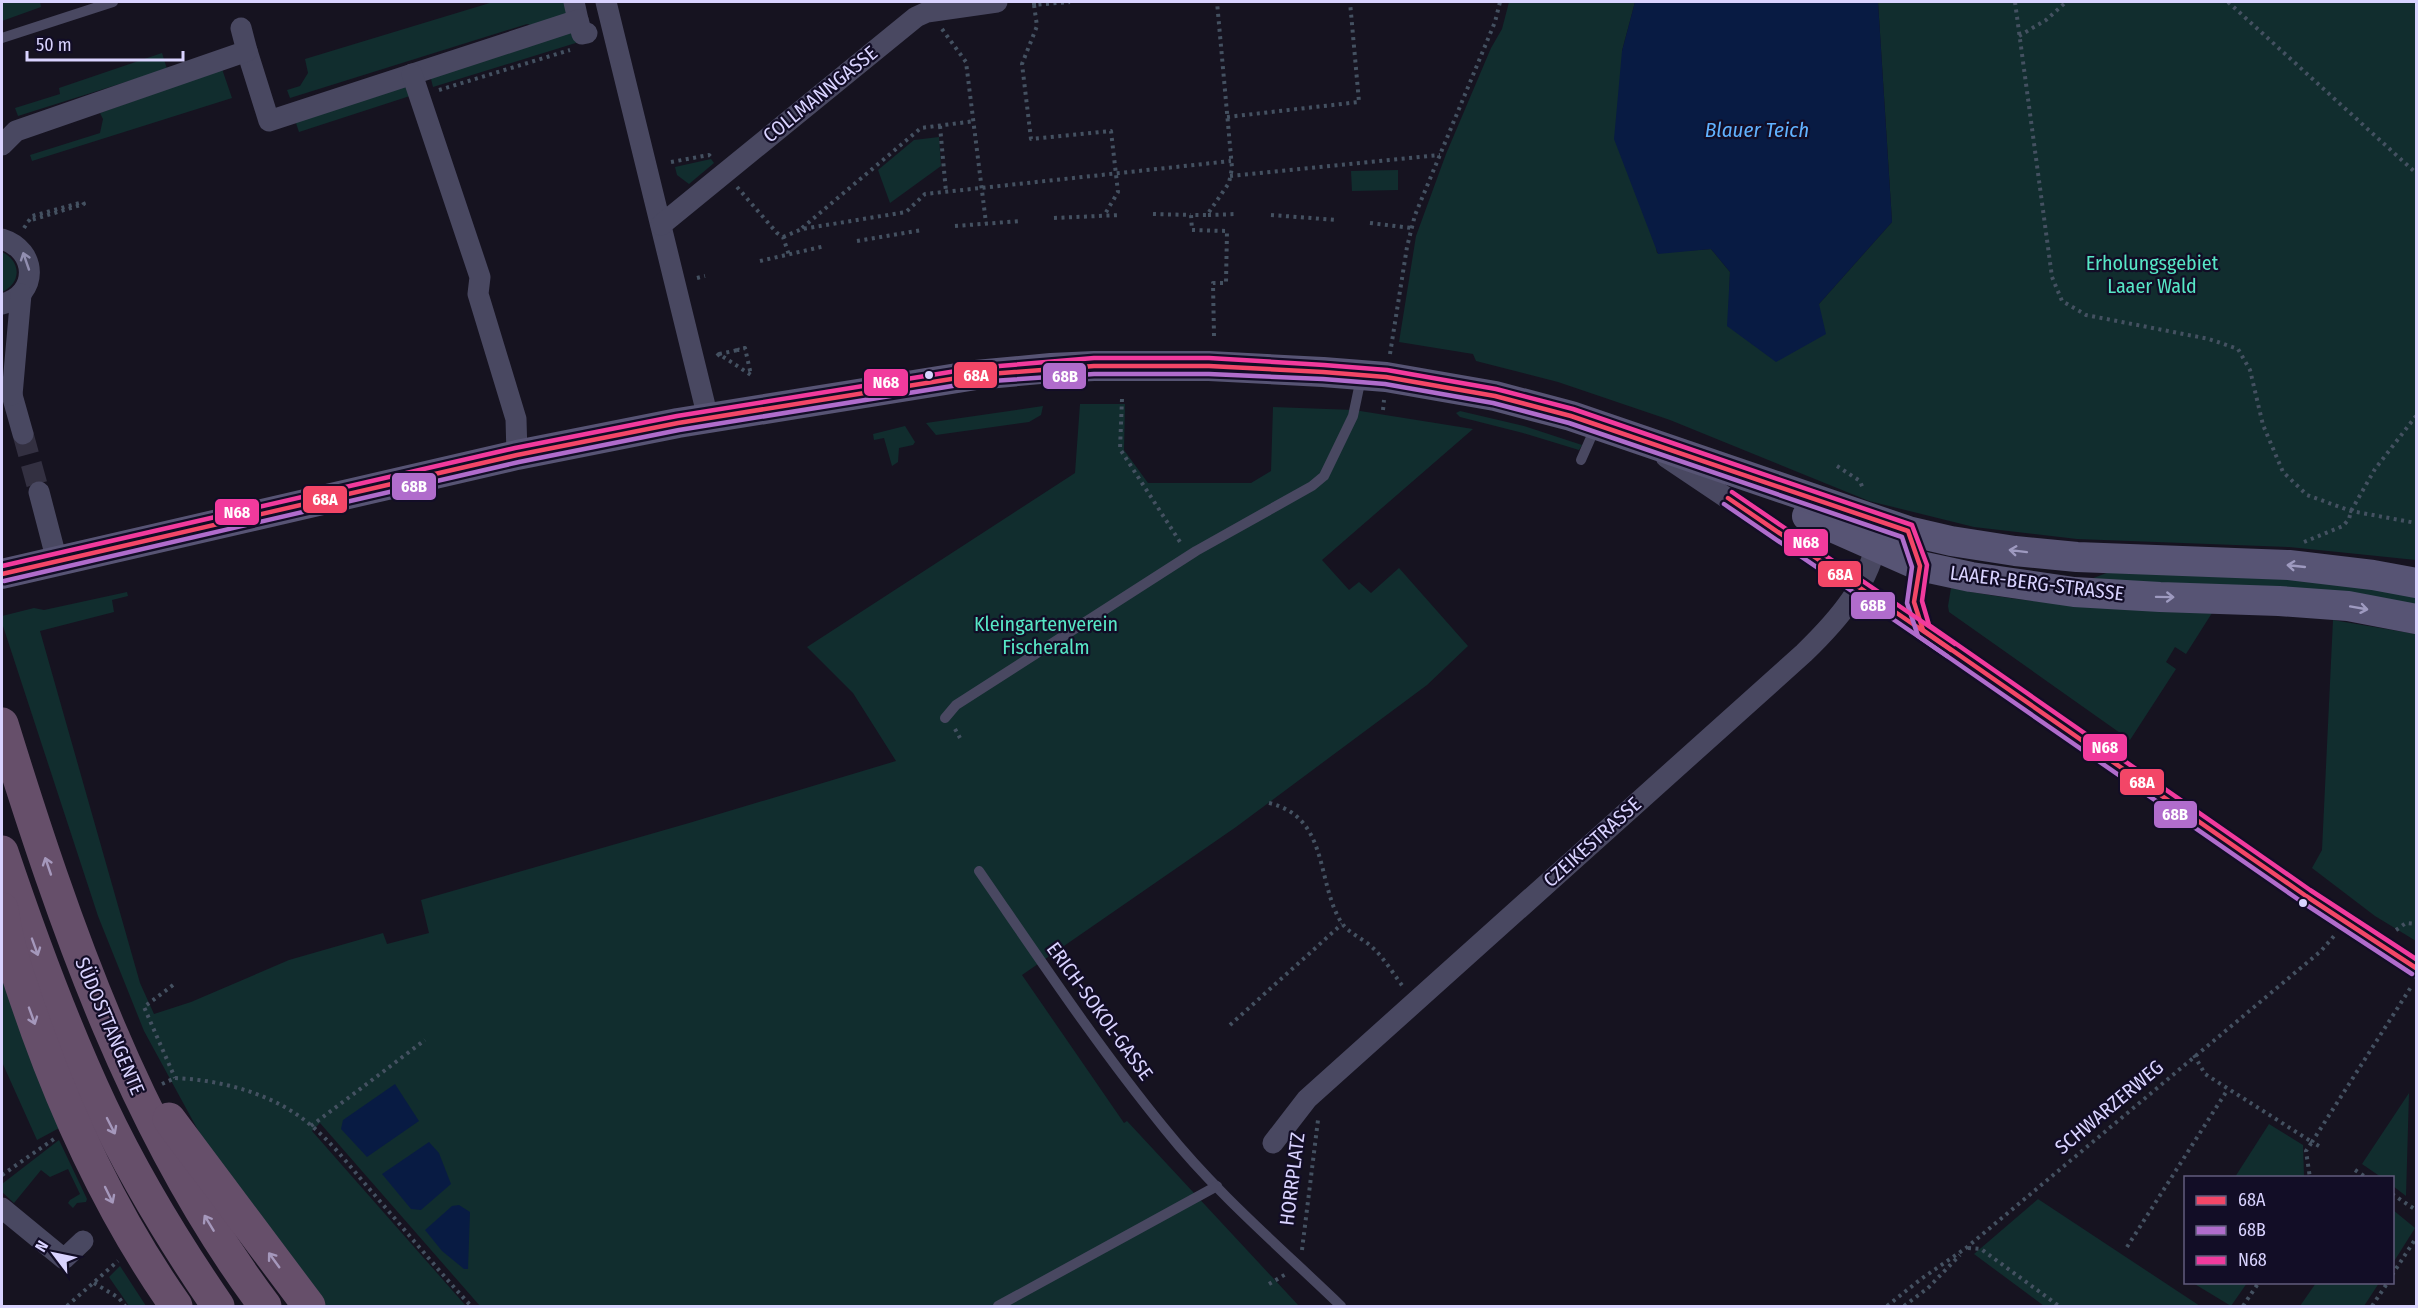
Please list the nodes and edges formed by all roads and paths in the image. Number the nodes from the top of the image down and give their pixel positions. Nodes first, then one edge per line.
1 (113, 2) edge
2 (606, 2) edge
3 (997, 2) edge
4 (1070, 2) edge
5 (1217, 2) edge
6 (1350, 2) edge
7 (1500, 2) edge
8 (2015, 2) edge
9 (2066, 2) edge
10 (2228, 2) edge
11 (1034, 3) edge
12 (927, 12) junction
13 (580, 18) edge
14 (241, 28) dead end
15 (2019, 36) junction
16 (2, 38) edge
17 (248, 51) junction
18 (553, 54) dead end
19 (412, 74) junction
20 (420, 96) junction
21 (1227, 117) junction
22 (975, 121) junction
23 (940, 126) junction
24 (2, 145) edge
25 (1440, 155) junction
26 (1231, 161) junction
27 (671, 162) dead end
28 (725, 172) junction
29 (2416, 173) edge
30 (1117, 174) junction
31 (1230, 176) junction
32 (982, 188) junction
33 (946, 192) junction
34 (1105, 214) junction
35 (1153, 214) dead end
36 (1237, 214) dead end
37 (1120, 215) dead end
38 (1191, 215) junction
39 (1207, 215) junction
40 (1271, 215) dead end
41 (32, 216) dead end
42 (1054, 218) dead end
43 (1021, 220) dead end
44 (1337, 220) dead end
45 (28, 221) dead end
46 (986, 223) junction
47 (1370, 223) dead end
48 (662, 225) junction
49 (955, 225) dead end
50 (1412, 228) junction
51 (802, 229) junction
52 (922, 230) dead end
53 (783, 237) junction
54 (2, 239) edge
55 (857, 241) dead end
56 (825, 246) dead end
57 (789, 255) junction
58 (760, 261) dead end
59 (705, 276) dead end
60 (698, 278) dead end
61 (21, 294) junction
62 (2, 304) edge
63 (1214, 336) dead end
64 (737, 348) joint
65 (1374, 376) junction
66 (7, 390) edge
67 (1122, 399) dead end
68 (1383, 410) dead end
69 (2416, 416) edge
70 (708, 418) junction
71 (1597, 425) junction
72 (23, 434) tunnel mouth
73 (1646, 443) junction
74 (517, 455) junction
75 (1581, 460) dead end
76 (1837, 466) dead end
77 (1864, 491) dead end
78 (39, 492) tunnel mouth
79 (2351, 511) junction
80 (2416, 523) edge
81 (1908, 531) junction
82 (1878, 534) junction
83 (2298, 546) dead end
84 (1189, 555) junction
85 (57, 561) junction
86 (1920, 566) junction
87 (5, 573) edge
88 (2416, 583) edge
89 (1859, 587) junction
90 (2416, 619) edge
91 (1923, 630) junction
92 (945, 718) dead end
93 (2, 724) edge
94 (1269, 803) dead end
95 (2, 852) edge
96 (979, 871) dead end
97 (2, 909) edge
98 (1342, 924) junction
99 (2346, 924) junction
100 (2416, 924) edge
101 (2400, 926) dead end
102 (2416, 975) edge
103 (173, 985) dead end
104 (1414, 1001) junction
105 (1230, 1025) dead end
106 (425, 1040) dead end
107 (2194, 1055) junction
108 (122, 1057) junction
109 (2228, 1089) junction
110 (1307, 1099) junction
111 (311, 1126) junction
112 (60, 1134) dead end
113 (2312, 1142) junction
114 (1273, 1143) dead end
115 (2319, 1146) dead end
116 (1199, 1168) joint
117 (2355, 1170) dead end
118 (2, 1175) edge
119 (2310, 1176) edge
120 (2364, 1176) edge
121 (1217, 1186) junction
122 (2394, 1195) edge
123 (2, 1208) edge
124 (2416, 1210) edge
125 (2416, 1238) edge
126 (83, 1241) dead end
127 (2127, 1246) dead end
128 (1966, 1248) junction
129 (124, 1256) dead end
130 (1300, 1266) junction
131 (2394, 1272) edge
132 (94, 1283) junction
133 (2258, 1284) edge
134 (2387, 1284) edge
135 (67, 1306) edge
136 (125, 1306) edge
137 (176, 1306) edge
138 (218, 1306) edge
139 (265, 1306) edge
140 (309, 1306) edge
141 (471, 1306) edge
142 (998, 1306) edge
143 (1341, 1306) edge
144 (1887, 1306) edge
145 (1904, 1306) edge
146 (2059, 1306) edge
147 (2243, 1306) edge
148 (2372, 1306) edge

1 - 16 lane
2 - 48 street
3 - 12 street, COLLMANNGASSE
4 - 11 path
5 - 21 path
6 - 21 path
7 - 25 path
8 - 15 path
9 - 15 path
10 - 29 path
11 - 30 path
12 - 22 path
12 - 28 street, COLLMANNGASSE
13 - 19 street
14 - 17 street
15 - 79 path
17 - 19 street
17 - 24 street
18 - 20 path
19 - 20 street
20 - 74 street
21 - 26 path
22 - 23 path
22 - 32 path
23 - 33 path
23 - 51 path
25 - 31 path
25 - 50 path
26 - 30 path
26 - 31 path
27 - 28 path
28 - 48 street, COLLMANNGASSE
28 - 53 path
30 - 32 path
30 - 34 path
31 - 39 path
32 - 33 path
32 - 46 path
33 - 51 path
34 - 37 path
34 - 42 path
35 - 38 path
36 - 39 path
38 - 39 path
38 - 63 path
40 - 44 path
41 - 45 path
43 - 46 path
46 - 49 path
47 - 50 path
48 - 70 street
50 - 65 path
51 - 53 path
52 - 55 path
53 - 57 path
61 -> 54 street
56 - 57 path
57 - 58 path
59 - 60 path
61 - 62 street
61 - 66 street
64 - 64 path
65 - 68 path
65 - 70 main road, LAAER-BERG-STRASSE
65 - 71 main road, LAAER-BERG-STRASSE
65 - 84 lane
66 - 72 street
67 - 84 path
69 - 79 path
70 - 74 main road, LAAER-BERG-STRASSE
71 - 73 main road, LAAER-BERG-STRASSE
71 - 75 lane
73 - 82 main road, LAAER-BERG-STRASSE
73 - 89 street
74 - 85 main road, LAAER-BERG-STRASSE
76 - 77 path
78 - 85 street
79 - 80 path
79 - 83 path
81 - 82 main road, LAAER-BERG-STRASSE
81 - 86 street
88 -> 81 main road, LAAER-BERG-STRASSE
82 - 86 main road, LAAER-BERG-STRASSE
82 - 89 street, CZEIKESTRASSE
84 - 92 lane
85 - 87 main road, LAAER-BERG-STRASSE
86 -> 90 main road, LAAER-BERG-STRASSE
86 - 91 street
89 - 91 street
89 - 104 street, CZEIKESTRASSE
91 - 99 street
108 -> 93 highway, SÜDOSTTANGENTE
94 - 98 path
95 -> 138 highway, SÜDOSTTANGENTE
96 - 116 lane, ERICH-SOKOL-GASSE
97 -> 137 highway
98 - 104 path
98 - 105 path
99 - 102 street
99 - 107 path, SCHWARZERWEG
100 - 101 path
102 - 113 path
103 - 111 path
104 - 110 street, CZEIKESTRASSE
106 - 111 path
107 - 109 path
107 - 128 path, SCHWARZERWEG
139 -> 108 highway, SÜDOSTTANGENTE
140 -> 108 highway
109 - 113 path
109 - 127 path
110 - 114 street, CZEIKESTRASSE
110 - 130 path, HORRPLATZ
111 - 141 path
112 - 118 path
113 - 115 path
113 - 119 path
116 - 121 lane, HORRPLATZ
117 - 120 path
121 - 130 lane, HORRPLATZ
121 - 142 lane
122 - 124 path
123 - 126 street
125 - 131 path
128 - 144 path, SCHWARZERWEG
128 - 145 path
128 - 146 path
129 - 132 path
130 - 143 lane, HORRPLATZ
132 - 135 path
132 - 136 path
133 - 147 path
134 - 148 path

